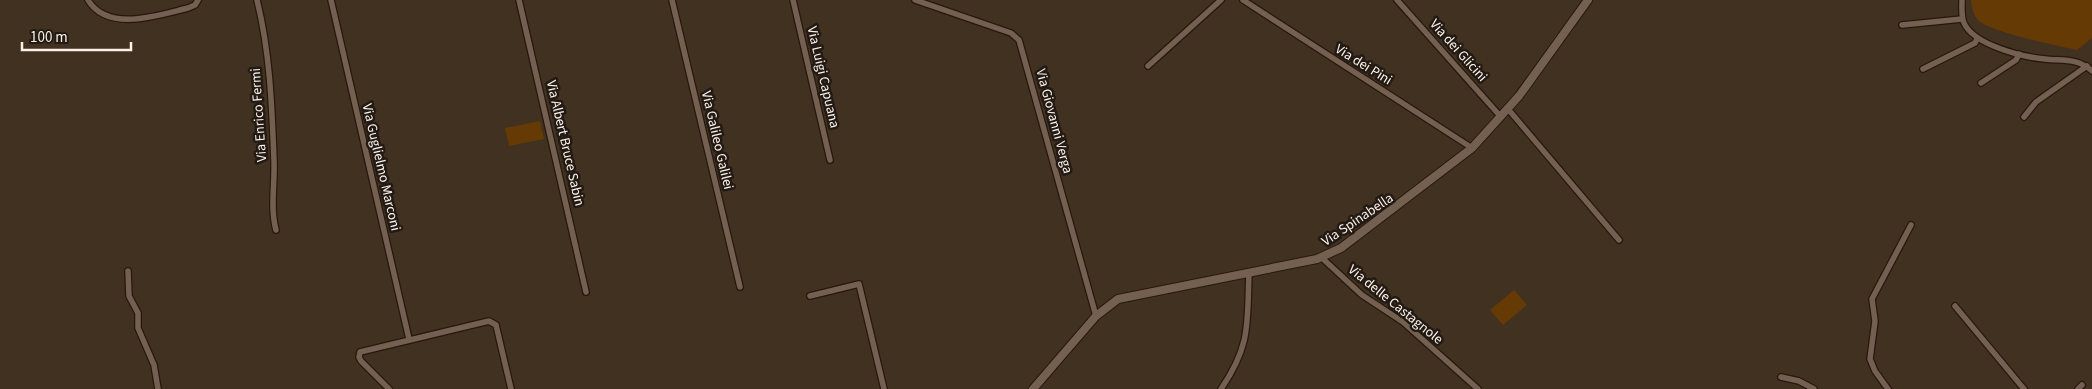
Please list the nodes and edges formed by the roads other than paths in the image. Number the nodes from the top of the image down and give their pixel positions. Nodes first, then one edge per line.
1 (88, 0) edge
2 (198, 0) edge
3 (257, 0) edge
4 (331, 0) edge
5 (519, 0) edge
6 (672, 0) edge
7 (793, 0) edge
8 (915, 0) edge
9 (1221, 0) edge
10 (1243, 0) edge
11 (1397, 0) edge
12 (1588, 0) edge
13 (1962, 0) edge
14 (1253, 2) edge
15 (1962, 19) junction
16 (1902, 25) dead end
17 (1977, 39) junction
18 (2019, 54) junction
19 (1148, 66) dead end
20 (2086, 66) junction
21 (1923, 69) dead end
22 (2092, 71) edge
23 (1981, 83) dead end
24 (1508, 109) junction
25 (1501, 117) junction
26 (2024, 117) dead end
27 (1472, 148) junction
28 (830, 160) dead end
29 (1911, 225) dead end
30 (276, 230) dead end
31 (1620, 240) dead end
32 (1322, 258) junction
33 (128, 272) dead end
34 (1250, 273) junction
35 (740, 287) dead end
36 (586, 292) dead end
37 (810, 296) dead end
38 (1955, 306) dead end
39 (1096, 316) junction
40 (409, 339) junction
41 (1781, 376) dead end
42 (158, 389) edge
43 (389, 389) edge
44 (511, 389) edge
45 (884, 389) edge
46 (1033, 389) edge
47 (1221, 389) edge
48 (1478, 389) edge
49 (1814, 389) edge
50 (1888, 389) edge
51 (2024, 389) edge

1 - 2 street
3 - 30 street, Via Enrico Fermi
4 - 40 street, Via Guglielmo Marconi
5 - 36 street, Via Albert Bruce Sabin
6 - 35 street, Via Galileo Galilei
7 - 28 street, Via Luigi Capuana
8 - 39 street, Via Giovanni Verga
9 - 19 street
10 - 14 street, Via dei Pini
11 - 25 street, Via dei Glicini
12 - 24 street, Via Spinabella
13 - 15 street
14 - 27 street, Via dei Pini
15 - 16 street
15 - 17 street
17 - 18 street
17 - 21 street
18 - 20 street
18 - 23 street
20 - 22 street
20 - 26 street
24 - 25 street, Via Spinabella
24 - 31 street
25 - 27 street, Via Spinabella
27 - 32 street, Via Spinabella
29 - 50 street
32 - 34 street, Via Spinabella
32 - 48 street, Via delle Castagnole
33 - 42 street
34 - 39 street, Via Spinabella
34 - 47 street
37 - 45 street
38 - 51 street
39 - 46 street, Via Spinabella
40 - 43 street
40 - 44 street
41 - 49 street

